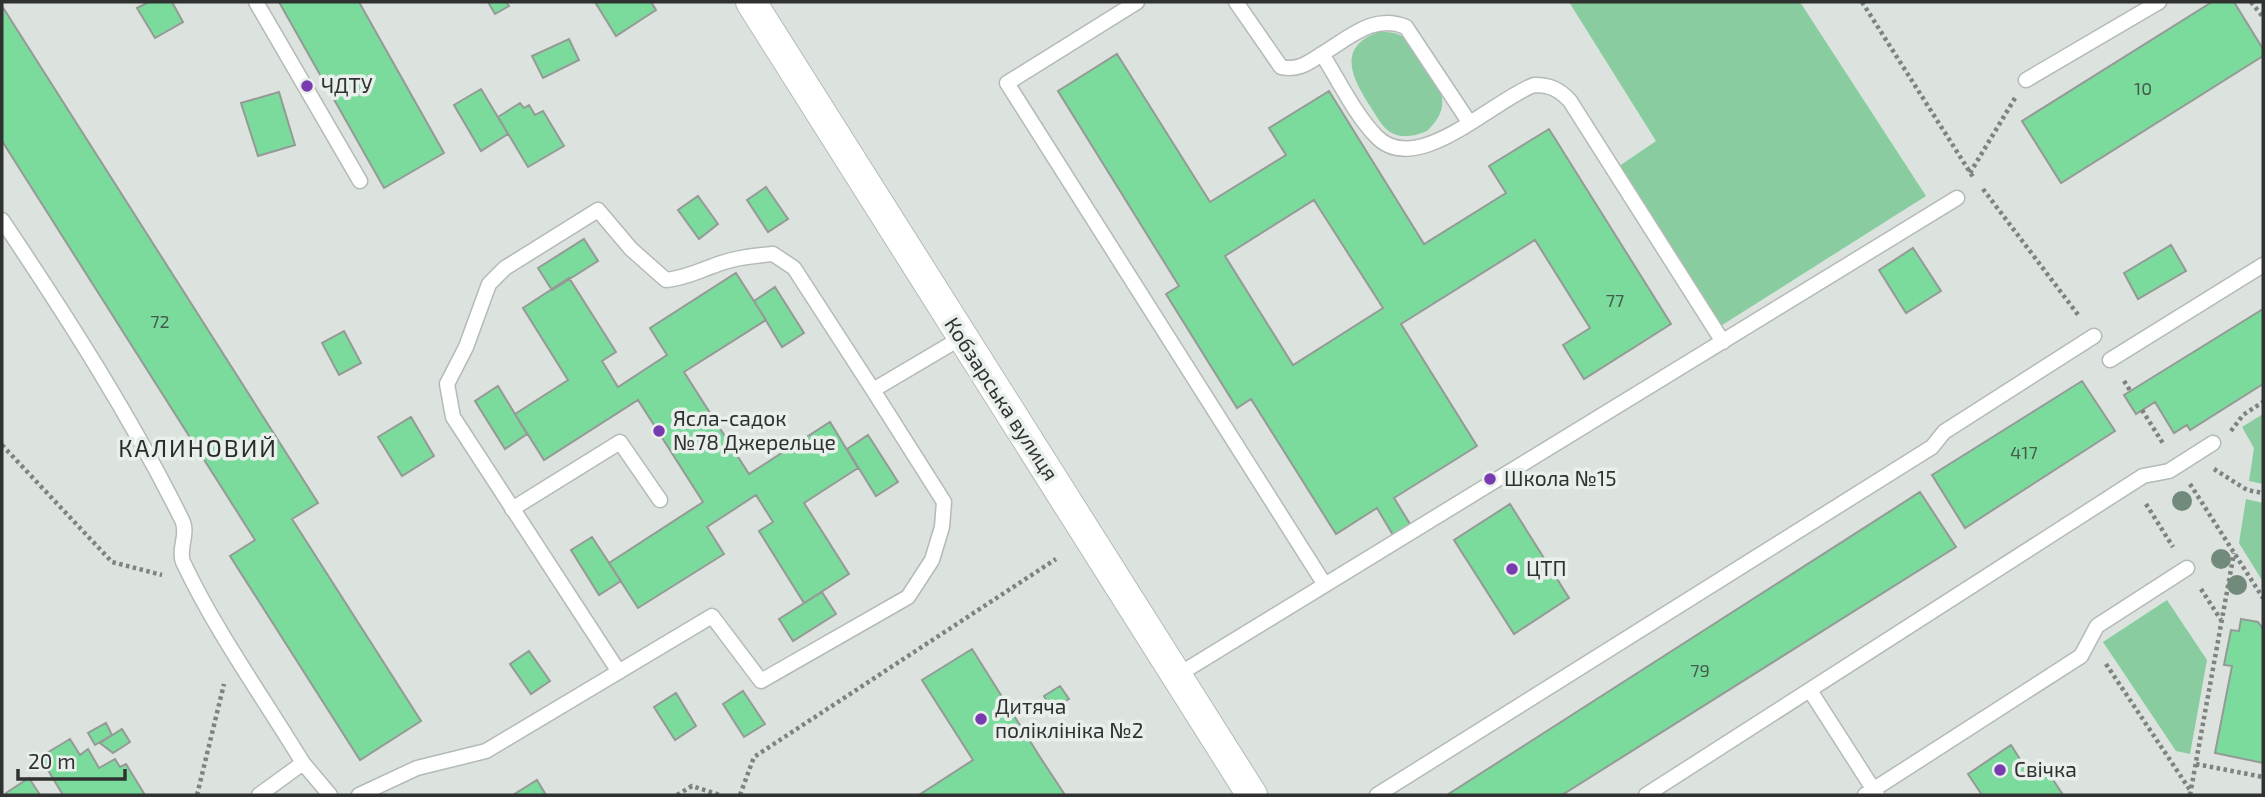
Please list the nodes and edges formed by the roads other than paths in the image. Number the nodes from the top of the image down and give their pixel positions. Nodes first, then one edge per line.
1 (256, 2) edge
2 (751, 2) edge
3 (1137, 2) edge
4 (1236, 2) edge
5 (2159, 2) edge
6 (1322, 54) junction
7 (2026, 80) road end
8 (1469, 122) junction
9 (359, 181) dead end
10 (1956, 198) dead end
11 (2, 220) edge
12 (2263, 265) edge
13 (2094, 336) road end
14 (961, 338) junction
15 (1723, 342) junction
16 (2110, 360) road end
17 (873, 390) junction
18 (2213, 443) road end
19 (660, 500) dead end
20 (512, 509) junction
21 (2187, 568) dead end
22 (1325, 585) junction
23 (619, 672) junction
24 (1176, 676) junction
25 (1811, 692) junction
26 (303, 763) junction
27 (1872, 793) edge
28 (259, 795) edge
29 (330, 795) edge
30 (359, 795) edge
31 (1252, 795) edge
32 (1377, 795) edge
33 (1646, 795) edge

1 - 9 lane
2 - 14 street, Кобзарська вулиця
3 - 22 lane
4 - 6 lane
5 - 7 lane
6 - 8 lane
6 - 8 lane
8 - 15 lane
10 - 15 lane
11 - 26 lane
12 - 16 lane
13 - 32 lane
14 - 17 lane
14 - 24 street, Кобзарська вулиця
15 - 22 lane
17 - 20 lane
17 - 23 lane
18 - 25 lane
19 - 20 lane
20 - 23 lane
21 - 27 lane
22 - 24 lane
23 - 30 lane
24 - 31 street, Кобзарська вулиця
25 - 27 lane
25 - 33 lane
26 - 28 lane
26 - 29 lane

